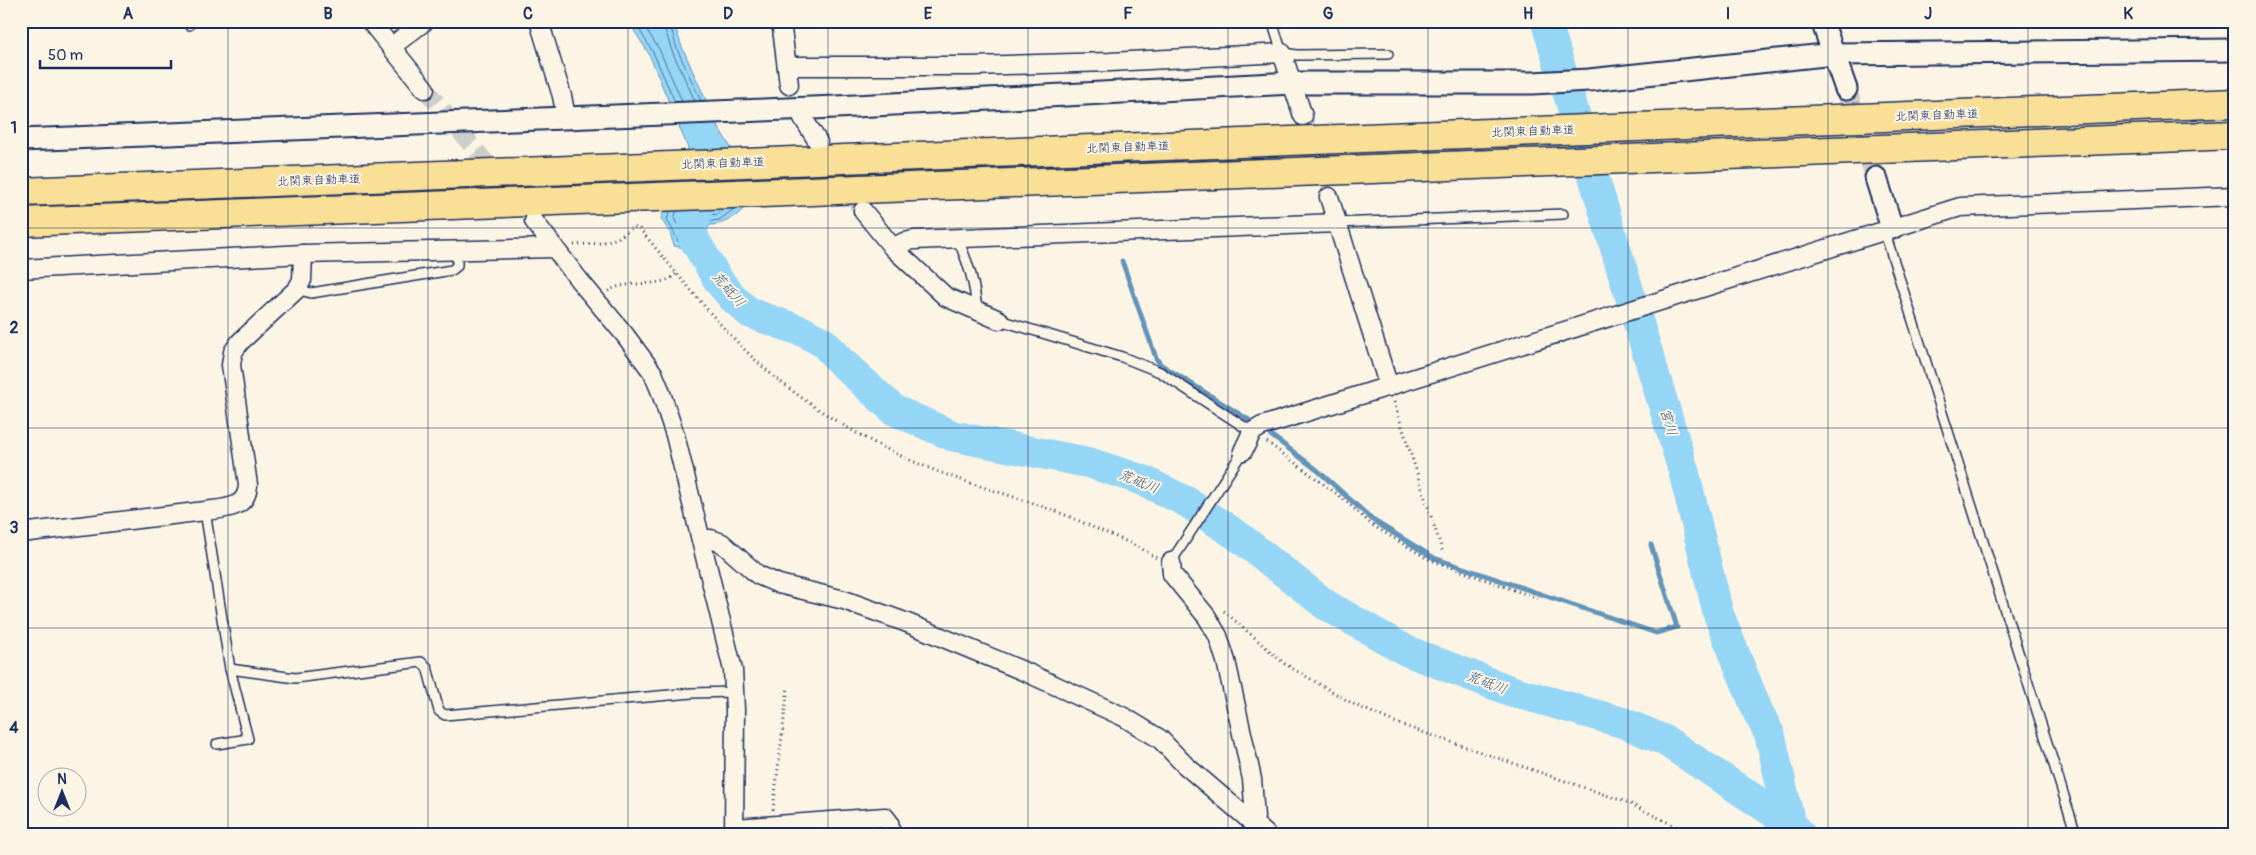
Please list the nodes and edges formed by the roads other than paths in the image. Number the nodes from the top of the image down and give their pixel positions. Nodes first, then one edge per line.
1 (370, 21) edge
2 (539, 21) edge
3 (780, 21) edge
4 (1272, 21) edge
5 (1822, 21) edge
6 (422, 22) edge
7 (391, 47) junction
8 (2235, 50) edge
9 (1282, 53) junction
10 (1388, 54) dead end
11 (1834, 54) junction
12 (787, 66) junction
13 (1293, 82) junction
14 (789, 85) dead end
15 (425, 89) tunnel mouth
16 (1846, 89) tunnel mouth
17 (2235, 104) edge
18 (575, 116) junction
19 (1303, 116) tunnel mouth
20 (803, 118) dead end
21 (2235, 135) edge
22 (21, 140) edge
23 (818, 142) tunnel mouth
24 (1876, 178) tunnel mouth
25 (21, 192) edge
26 (2235, 196) edge
27 (1329, 197) tunnel mouth
28 (863, 211) tunnel mouth
29 (1563, 214) dead end
30 (534, 221) tunnel mouth
31 (21, 222) edge
32 (1336, 223) junction
33 (1888, 229) junction
34 (957, 238) junction
35 (554, 248) junction
36 (893, 248) junction
37 (457, 251) junction
38 (303, 254) junction
39 (21, 269) edge
40 (297, 290) junction
41 (976, 311) junction
42 (999, 320) joint
43 (1389, 387) junction
44 (1252, 432) junction
45 (1243, 450) joint
46 (205, 511) junction
47 (21, 532) edge
48 (701, 539) junction
49 (1171, 565) joint
50 (230, 669) junction
51 (734, 692) junction
52 (217, 744) dead end
53 (1259, 829) edge
54 (734, 831) edge
55 (891, 834) edge
56 (2076, 834) edge

1 - 7 street
2 - 18 street
3 - 12 street
4 - 9 lane
5 - 11 street
6 - 7 street
7 - 15 street
8 - 11 street
9 - 10 lane
9 - 12 street
9 - 13 street
11 - 13 street
11 - 16 street
12 - 14 street
13 - 18 street
13 - 19 street
17 - 25 highway, 北関東自動車道
18 - 22 street
20 - 23 street
21 - 31 highway
24 - 33 street
26 - 33 street
27 - 32 street
28 - 36 street
29 - 32 lane
30 - 35 street
32 - 34 street
32 - 43 street
33 - 43 street
33 - 56 lane
34 - 36 street
34 - 41 lane
35 - 37 street
35 - 48 street
36 - 41 street
37 - 38 street
37 - 40 lane
38 - 39 street
38 - 40 street
40 - 46 street
41 - 42 street
42 - 44 lane
43 - 44 street
44 - 45 street
45 - 49 lane
46 - 47 street
46 - 50 lane
48 - 51 street
48 - 53 street
49 - 53 street
50 - 51 lane
50 - 52 lane
51 - 54 street
54 - 55 street

